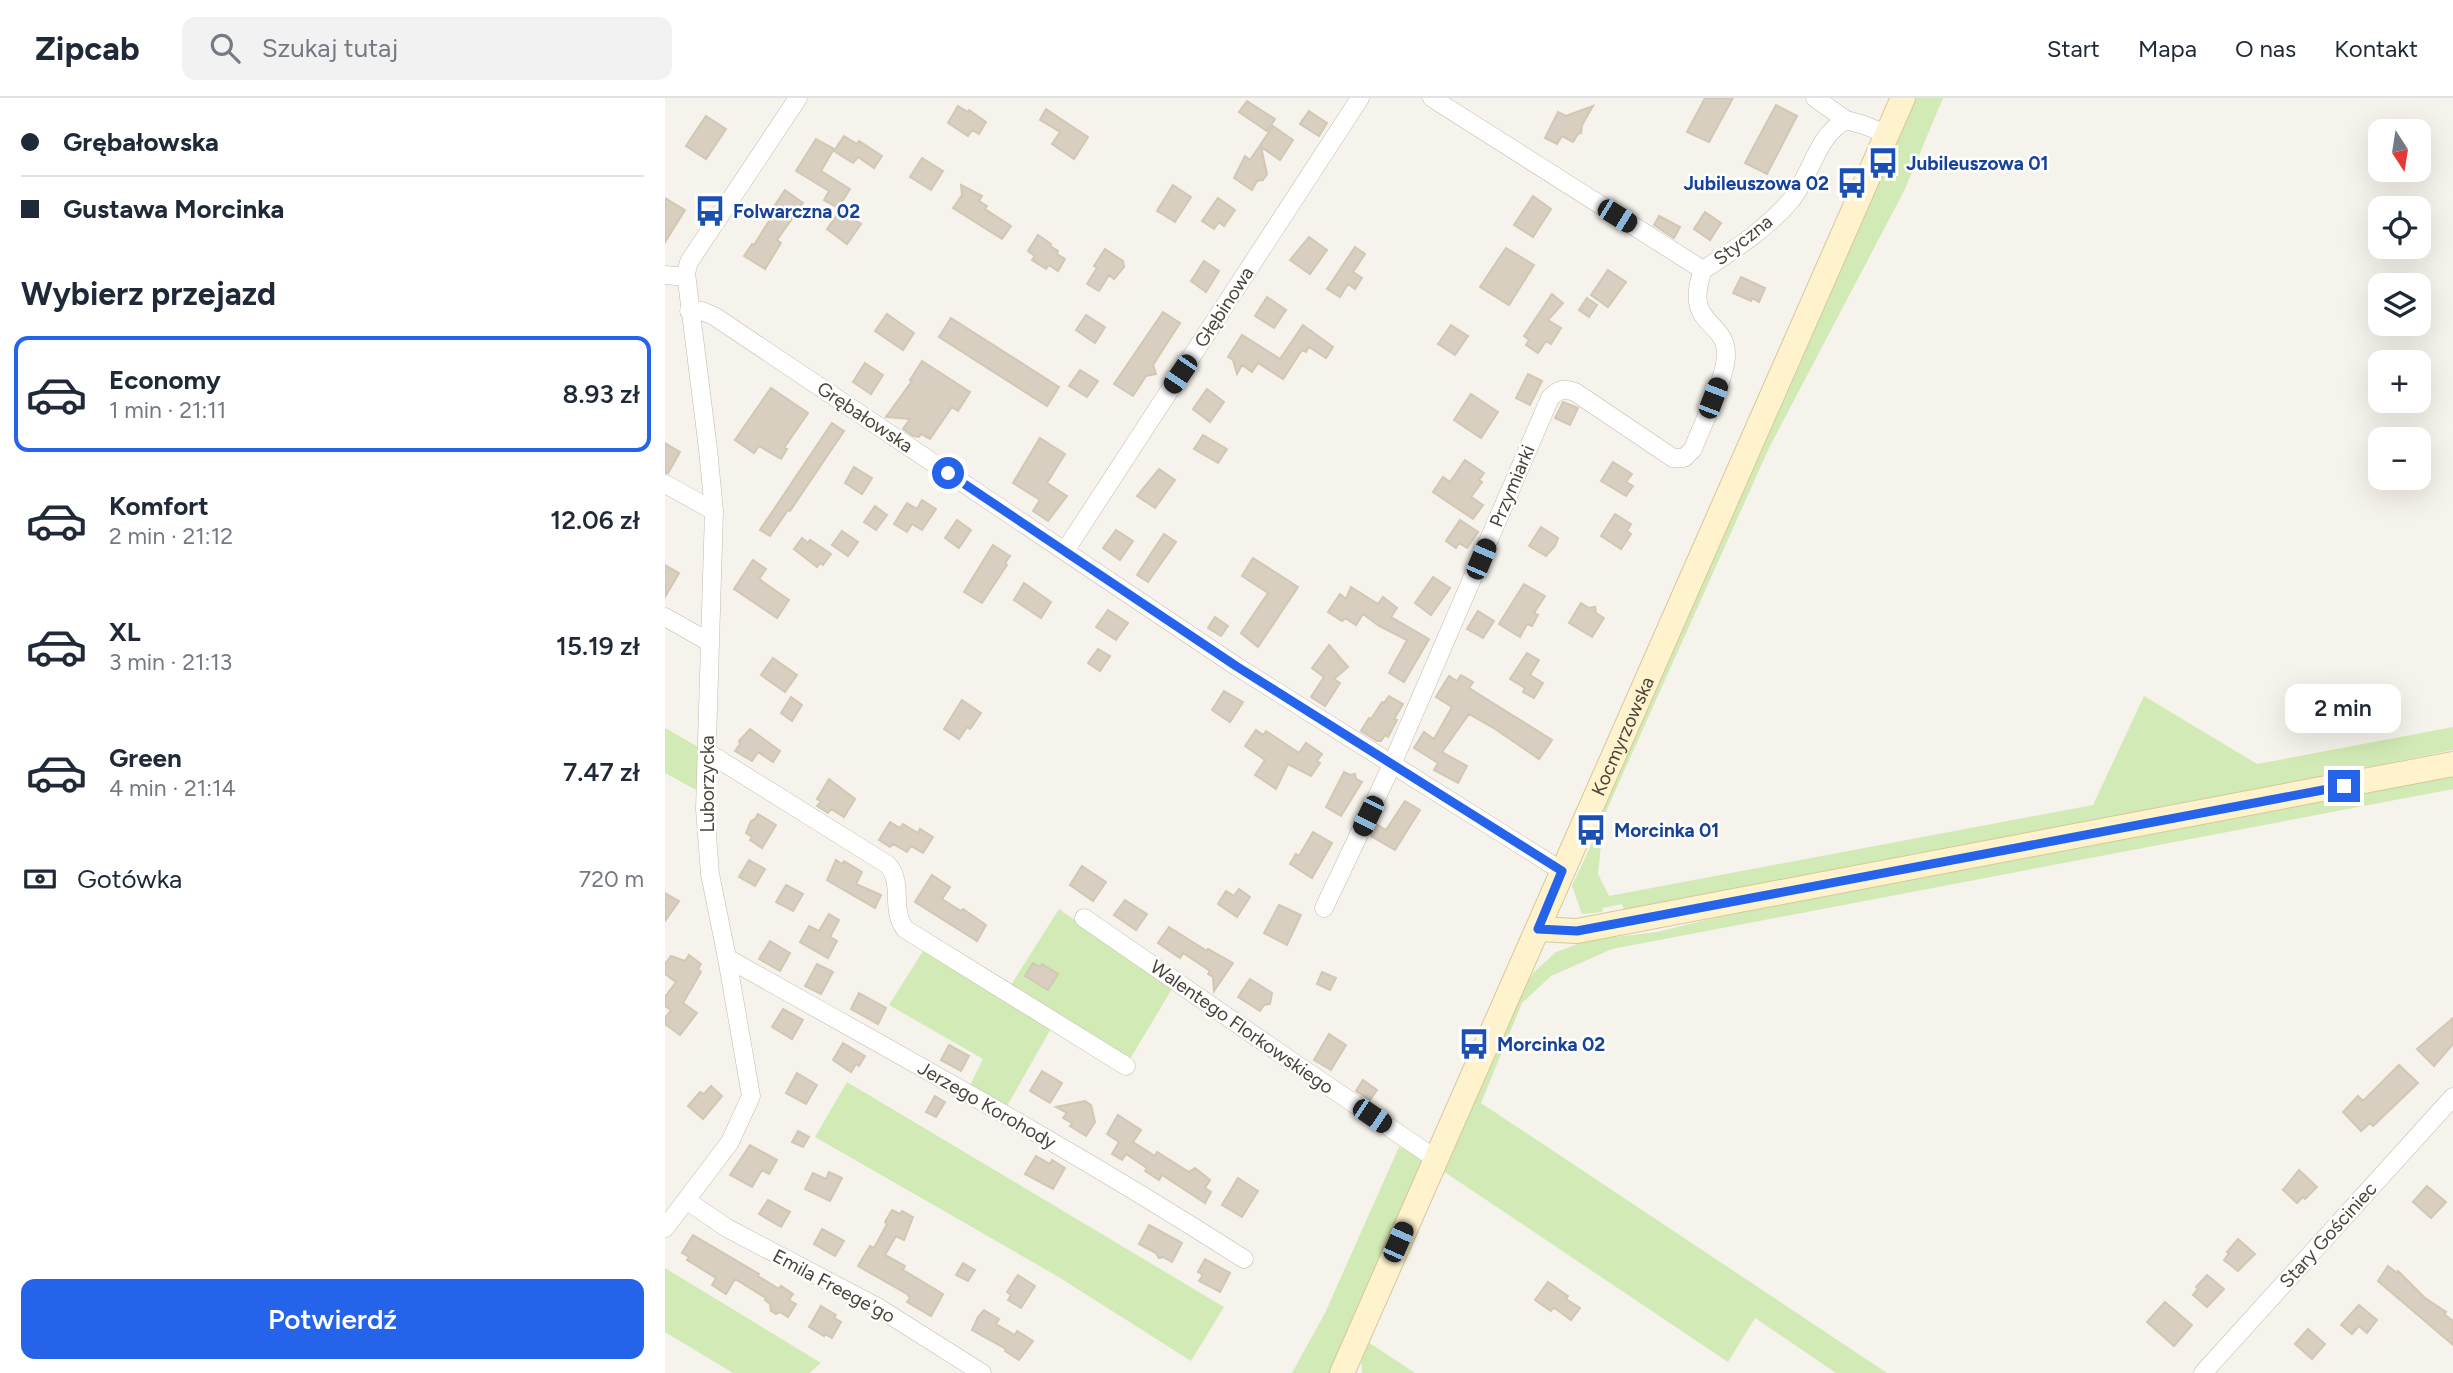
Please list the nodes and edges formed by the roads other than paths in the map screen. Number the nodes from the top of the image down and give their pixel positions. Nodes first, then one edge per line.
1 (798, 98) edge
2 (1360, 98) edge
3 (1432, 98) edge
4 (1815, 98) edge
5 (1902, 98) edge
6 (1846, 120) junction
7 (1886, 134) junction
8 (1703, 270) junction
9 (665, 275) edge
10 (685, 277) junction
11 (689, 310) junction
12 (665, 484) edge
13 (713, 512) junction
14 (1065, 551) junction
15 (665, 617) edge
16 (709, 642) junction
17 (707, 752) junction
18 (2453, 764) edge
19 (1392, 765) junction
20 (1562, 871) junction
21 (1324, 908) dead end
22 (1084, 918) dead end
23 (1538, 929) junction
24 (727, 958) junction
25 (1126, 1066) dead end
26 (2453, 1097) edge
27 (1436, 1159) junction
28 (686, 1200) junction
29 (665, 1228) edge
30 (1244, 1259) dead end
31 (982, 1373) edge
32 (1342, 1373) edge
33 (2203, 1373) edge

1 - 10 street
2 - 14 street, Głębinowa
3 - 8 street, Styczna
4 - 6 street
5 - 7 main road, Kocmyrzowska
6 - 7 street
6 - 8 street, Styczna
7 - 20 main road, Kocmyrzowska
8 - 19 street, Przymiarki
9 - 10 street
10 - 11 street
11 - 13 street, Luborzycka
11 - 14 street, Grębałowska
12 - 13 street
13 - 16 street, Luborzycka
14 - 19 street, Grębałowska
15 - 16 street
16 - 17 street, Luborzycka
17 - 24 street, Luborzycka
17 - 25 street
18 - 23 main road
19 - 20 street, Grębałowska
19 - 21 street, Przymiarki
20 - 23 main road, Kocmyrzowska
22 - 27 street, Walentego Florkowskiego
23 - 27 main road, Kocmyrzowska
24 - 28 street, Luborzycka
24 - 30 street, Jerzego Korohody
26 - 33 street, Stary Gościniec
27 - 32 main road, Kocmyrzowska
28 - 29 street, Luborzycka
28 - 31 street, Emila Freege'go

